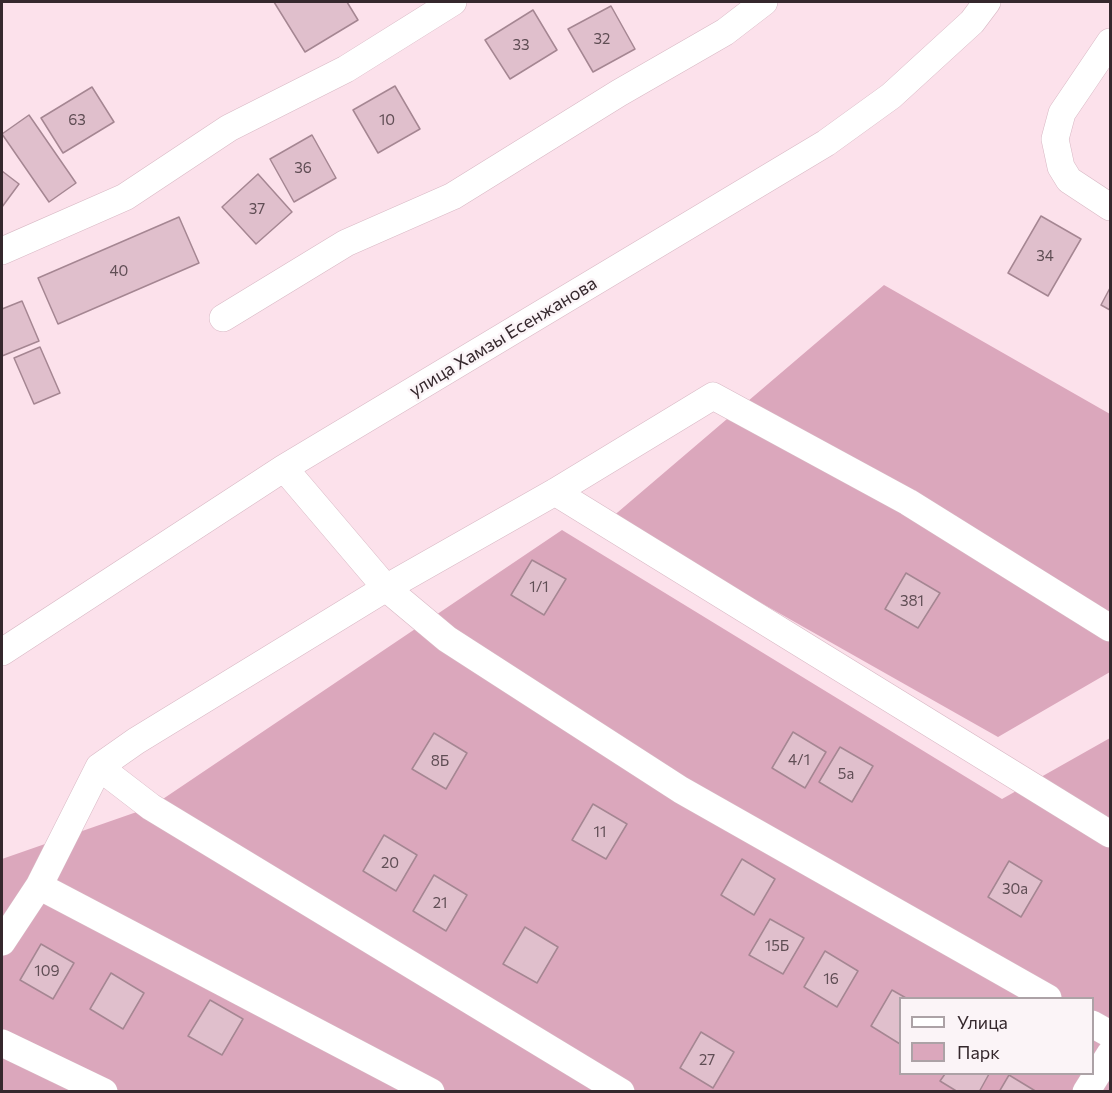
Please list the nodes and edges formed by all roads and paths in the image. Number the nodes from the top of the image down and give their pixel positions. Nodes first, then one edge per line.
1 (453, 2) edge
2 (764, 2) edge
3 (987, 2) edge
4 (1110, 42) edge
5 (1110, 207) edge
6 (2, 251) edge
7 (223, 318) dead end
8 (284, 468) junction
9 (555, 492) junction
10 (386, 588) junction
11 (1110, 628) edge
12 (2, 652) edge
13 (99, 768) junction
14 (1110, 834) edge
15 (39, 886) junction
16 (2, 942) edge
17 (1044, 997) edge
18 (1094, 1025) edge
19 (1110, 1034) edge
20 (2, 1043) edge
21 (1110, 1054) edge
22 (104, 1092) edge
23 (431, 1092) edge
24 (621, 1092) edge
25 (1086, 1092) edge

1 - 6 street
2 - 7 street
3 - 8 street, улица Хамзы Есенжанова
4 - 5 street
8 - 10 street
8 - 12 street, улица Хамзы Есенжанова
9 - 10 street
9 - 11 street
9 - 14 street
10 - 13 street
10 - 17 street
13 - 15 street
13 - 24 street
15 - 16 street
15 - 23 street
18 - 19 street
20 - 22 street
21 - 25 street

